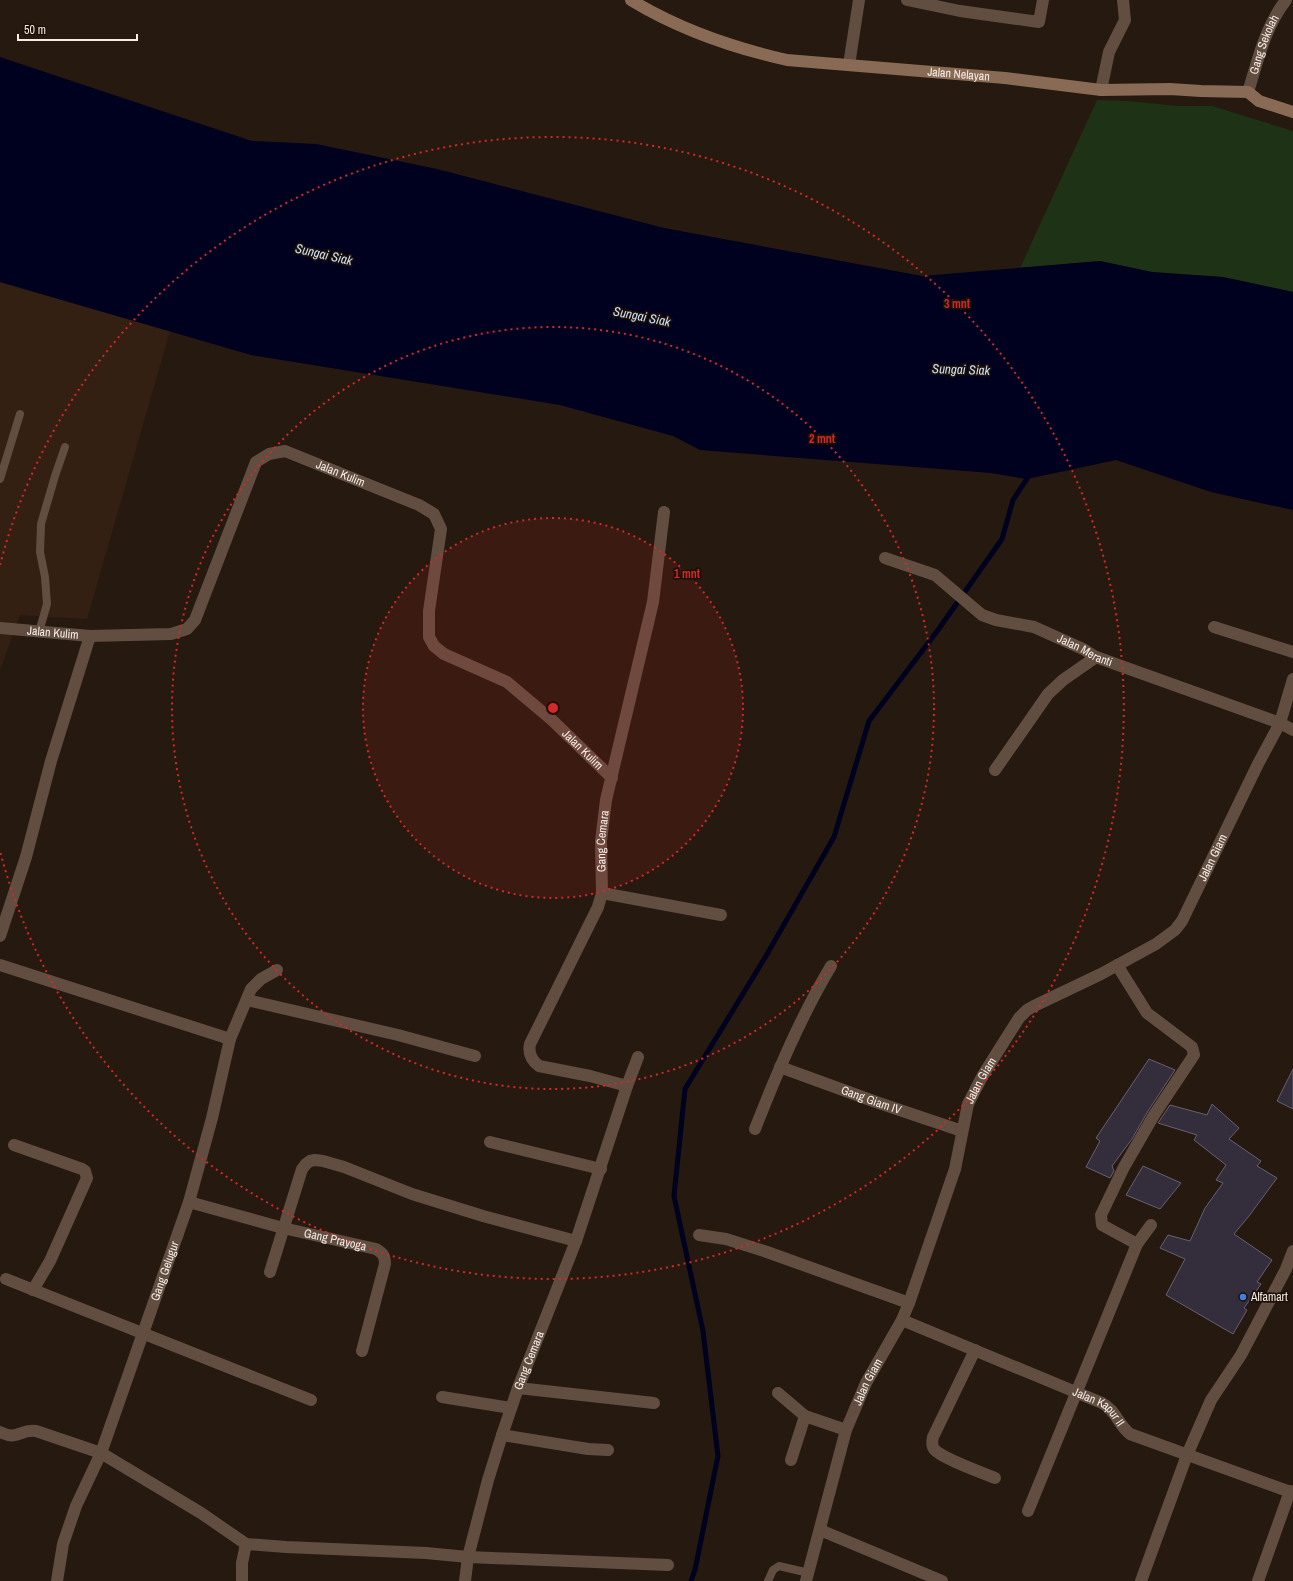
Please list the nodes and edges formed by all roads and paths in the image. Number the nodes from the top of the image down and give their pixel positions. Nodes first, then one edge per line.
1 (631, 0) edge
2 (859, 0) edge
3 (907, 0) edge
4 (1043, 0) edge
5 (1123, 0) edge
6 (1286, 0) edge
7 (848, 65) junction
8 (1101, 90) junction
9 (1248, 92) junction
10 (1293, 112) edge
11 (20, 414) dead end
12 (65, 447) dead end
13 (0, 479) edge
14 (664, 512) dead end
15 (885, 558) dead end
16 (1214, 627) dead end
17 (0, 628) edge
18 (39, 632) junction
19 (90, 636) junction
20 (1293, 652) edge
21 (1096, 657) junction
22 (1293, 678) edge
23 (1280, 723) junction
24 (1293, 730) edge
25 (995, 770) dead end
26 (612, 778) junction
27 (602, 893) junction
28 (721, 915) dead end
29 (0, 936) edge
30 (0, 965) edge
31 (1117, 965) junction
32 (831, 966) dead end
33 (277, 970) dead end
34 (247, 1000) junction
35 (230, 1039) junction
36 (475, 1056) dead end
37 (638, 1057) dead end
38 (780, 1067) junction
39 (627, 1086) junction
40 (755, 1128) dead end
41 (962, 1131) junction
42 (490, 1142) dead end
43 (14, 1145) dead end
44 (601, 1169) junction
45 (189, 1202) junction
46 (1151, 1225) dead end
47 (283, 1228) junction
48 (699, 1235) dead end
49 (576, 1241) junction
50 (1137, 1244) junction
51 (1293, 1251) edge
52 (1290, 1271) edge
53 (270, 1272) dead end
54 (6, 1279) dead end
55 (33, 1290) junction
56 (910, 1303) junction
57 (902, 1320) junction
58 (142, 1334) junction
59 (975, 1350) junction
60 (362, 1351) dead end
61 (518, 1388) junction
62 (1077, 1391) junction
63 (778, 1393) dead end
64 (442, 1397) dead end
65 (311, 1400) dead end
66 (654, 1403) dead end
67 (511, 1408) junction
68 (805, 1416) junction
69 (846, 1430) junction
70 (0, 1432) edge
71 (502, 1435) junction
72 (608, 1450) dead end
73 (101, 1452) junction
74 (1187, 1455) junction
75 (791, 1460) dead end
76 (994, 1478) dead end
77 (1292, 1492) edge
78 (1028, 1511) dead end
79 (820, 1530) junction
80 (246, 1544) junction
81 (468, 1557) junction
82 (668, 1565) dead end
83 (808, 1577) edge
84 (57, 1581) edge
85 (242, 1581) edge
86 (465, 1581) edge
87 (768, 1581) edge
88 (942, 1581) edge
89 (1141, 1581) edge
90 (1258, 1581) edge

1 - 7 main road, Jalan Nelayan
2 - 7 street
3 - 4 street
5 - 8 street
6 - 9 street, Gang Sekolah
7 - 8 main road, Jalan Nelayan
8 - 9 main road, Jalan Nelayan
9 - 10 main road
11 - 13 lane
12 - 18 lane
14 - 26 street, Gang Cemara
15 - 21 street, Jalan Meranti
16 - 20 street
17 - 18 street, Jalan Kulim
18 - 19 street, Jalan Kulim
19 - 26 street, Jalan Kulim
19 - 29 street
21 - 23 street, Jalan Meranti
21 - 25 street
22 - 23 street, Jalan Giam
23 - 24 street, Jalan Meranti
23 - 31 street, Jalan Giam
26 - 27 street, Gang Cemara
27 - 28 street
27 - 39 street, Gang Cemara
30 - 35 street
31 - 41 street, Jalan Giam
31 - 50 street
32 - 38 street
33 - 34 street, Gang Gelugur
34 - 35 street, Gang Gelugur
34 - 36 street
35 - 45 street, Gang Gelugur
37 - 39 street, Gang Cemara
38 - 40 street
38 - 41 street, Gang Giam IV
39 - 44 street, Gang Cemara
41 - 56 street, Jalan Giam
42 - 44 street
43 - 55 street
44 - 49 street, Gang Cemara
45 - 47 street, Gang Prayoga
45 - 58 street, Gang Gelugur
46 - 50 street
47 - 49 street
47 - 53 street
47 - 60 street, Gang Prayoga
48 - 56 street
49 - 61 street, Gang Cemara
50 - 62 street
51 - 52 street
52 - 74 street
54 - 55 street
55 - 58 street
56 - 57 street, Jalan Giam
57 - 59 street, Jalan Kapur II
57 - 69 street, Jalan Giam
58 - 65 street
58 - 73 street, Gang Gelugur
59 - 62 street, Jalan Kapur II
59 - 76 street
61 - 66 street
61 - 67 street, Gang Cemara
62 - 74 street, Jalan Kapur II
62 - 78 street
63 - 68 street
64 - 67 street
67 - 71 street, Gang Cemara
68 - 69 street
68 - 75 street
69 - 79 street, Jalan Giam
70 - 73 street
71 - 72 street
71 - 81 street, Gang Cemara
73 - 80 street
73 - 84 street, Gang Gelugur
74 - 77 street, Jalan Kapur II
74 - 89 street
77 - 90 street
79 - 83 street, Jalan Giam
79 - 88 street
80 - 81 street
80 - 85 street
81 - 82 street
81 - 86 street, Gang Cemara
83 - 87 lane

